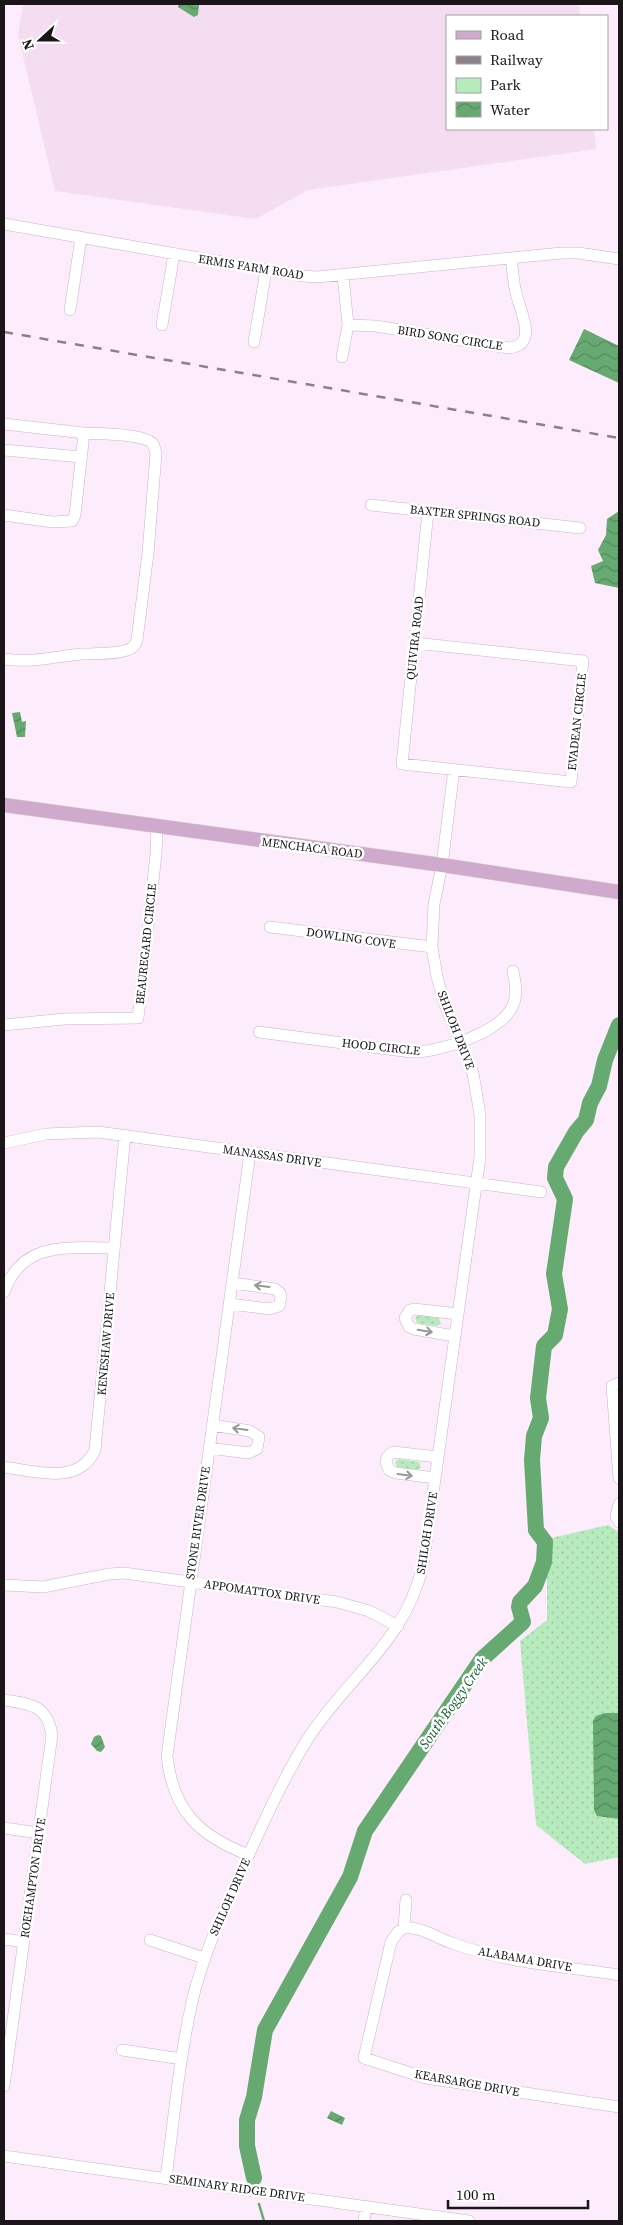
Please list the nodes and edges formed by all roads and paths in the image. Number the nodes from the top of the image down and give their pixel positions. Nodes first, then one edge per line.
1 (4, 224) edge
2 (81, 238) junction
3 (174, 254) junction
4 (511, 258) junction
5 (619, 259) edge
6 (266, 270) junction
7 (343, 275) junction
8 (70, 310) dead end
9 (162, 325) dead end
10 (348, 325) junction
11 (254, 342) dead end
12 (342, 357) dead end
13 (4, 424) edge
14 (84, 434) junction
15 (4, 450) edge
16 (81, 457) junction
17 (371, 505) dead end
18 (428, 512) junction
19 (4, 515) edge
20 (580, 528) dead end
21 (414, 643) junction
22 (4, 659) edge
23 (402, 764) joint
24 (454, 769) junction
25 (4, 806) edge
26 (157, 826) junction
27 (442, 865) junction
28 (619, 892) edge
29 (270, 927) dead end
30 (432, 947) junction
31 (513, 971) dead end
32 (4, 1025) edge
33 (259, 1032) dead end
34 (461, 1041) junction
35 (125, 1135) junction
36 (4, 1143) edge
37 (250, 1153) junction
38 (477, 1185) junction
39 (541, 1192) dead end
40 (114, 1248) junction
41 (233, 1283) junction
42 (4, 1292) edge
43 (230, 1304) junction
44 (458, 1314) junction
45 (454, 1336) junction
46 (619, 1383) edge
47 (212, 1426) junction
48 (209, 1448) junction
49 (438, 1457) junction
50 (619, 1463) edge
51 (4, 1467) edge
52 (435, 1478) junction
53 (619, 1478) edge
54 (619, 1503) edge
55 (619, 1522) edge
56 (190, 1582) junction
57 (4, 1585) edge
58 (398, 1626) junction
59 (4, 1700) edge
60 (4, 1828) edge
61 (39, 1833) junction
62 (249, 1855) junction
63 (406, 1900) dead end
64 (404, 1928) junction
65 (4, 1939) edge
66 (150, 1940) dead end
67 (24, 1942) junction
68 (204, 1958) junction
69 (619, 1974) edge
70 (6, 2048) edge
71 (122, 2050) dead end
72 (182, 2059) junction
73 (4, 2086) edge
74 (619, 2107) edge
75 (4, 2156) edge
76 (166, 2178) junction
77 (366, 2206) junction
78 (364, 2221) edge
79 (469, 2221) edge

1 - 2 street, ERMIS FARM ROAD
2 - 3 street, ERMIS FARM ROAD
2 - 8 street
3 - 6 street, ERMIS FARM ROAD
3 - 9 street
4 - 5 street, ERMIS FARM ROAD
4 - 7 street, ERMIS FARM ROAD
4 - 10 street, BIRD SONG CIRCLE
6 - 7 street, ERMIS FARM ROAD
6 - 11 street
7 - 10 street
10 - 12 street
13 - 14 street
14 - 16 street
14 - 22 street
15 - 16 street
16 - 19 street
17 - 18 street, BAXTER SPRINGS ROAD
18 - 20 street, BAXTER SPRINGS ROAD
18 - 21 street, QUIVIRA ROAD
21 - 23 street, QUIVIRA ROAD
21 - 24 street, EVADEAN CIRCLE
23 - 24 street, EVADEAN CIRCLE
24 - 27 street, SHILOH DRIVE
25 - 26 main road, MENCHACA ROAD
26 - 27 main road, MENCHACA ROAD
26 - 32 street, BEAUREGARD CIRCLE
27 - 28 main road, MENCHACA ROAD
27 - 30 street, SHILOH DRIVE
29 - 30 street, DOWLING COVE
30 - 34 street, SHILOH DRIVE
31 - 34 street, HOOD CIRCLE
33 - 34 street, HOOD CIRCLE
34 - 38 street, SHILOH DRIVE
35 - 36 street, MANASSAS DRIVE
35 - 37 street, MANASSAS DRIVE
35 - 40 street, KENESHAW DRIVE
37 - 38 street, MANASSAS DRIVE
37 - 41 street, STONE RIVER DRIVE
38 - 39 street, MANASSAS DRIVE
38 - 44 street, SHILOH DRIVE
40 - 42 street
40 - 51 street, KENESHAW DRIVE
41 - 43 street, STONE RIVER DRIVE
43 -> 41 street
43 - 47 street, STONE RIVER DRIVE
44 - 45 street, SHILOH DRIVE
44 -> 45 street
45 - 49 street, SHILOH DRIVE
46 - 50 street
47 - 48 street, STONE RIVER DRIVE
48 -> 47 street
48 - 56 street, STONE RIVER DRIVE
49 - 52 street, SHILOH DRIVE
49 -> 52 street
50 - 53 street
52 - 58 street, SHILOH DRIVE
54 - 55 street
56 - 57 street, APPOMATTOX DRIVE
56 - 58 street, APPOMATTOX DRIVE
56 - 62 street, STONE RIVER DRIVE
58 - 62 street, SHILOH DRIVE
59 - 61 street, ROEHAMPTON DRIVE
60 - 61 street
61 - 67 street, ROEHAMPTON DRIVE
62 - 68 street, SHILOH DRIVE
63 - 64 street, KEARSARGE DRIVE
64 - 69 street, ALABAMA DRIVE
64 - 74 street, KEARSARGE DRIVE
65 - 67 street
66 - 68 street
67 - 70 street, ROEHAMPTON DRIVE
68 - 72 street, SHILOH DRIVE
70 - 73 street, ROEHAMPTON DRIVE
71 - 72 street
72 - 76 street, SHILOH DRIVE
75 - 76 street, SEMINARY RIDGE DRIVE
76 - 77 street, SEMINARY RIDGE DRIVE
77 - 78 street
77 - 79 street, SEMINARY RIDGE DRIVE

